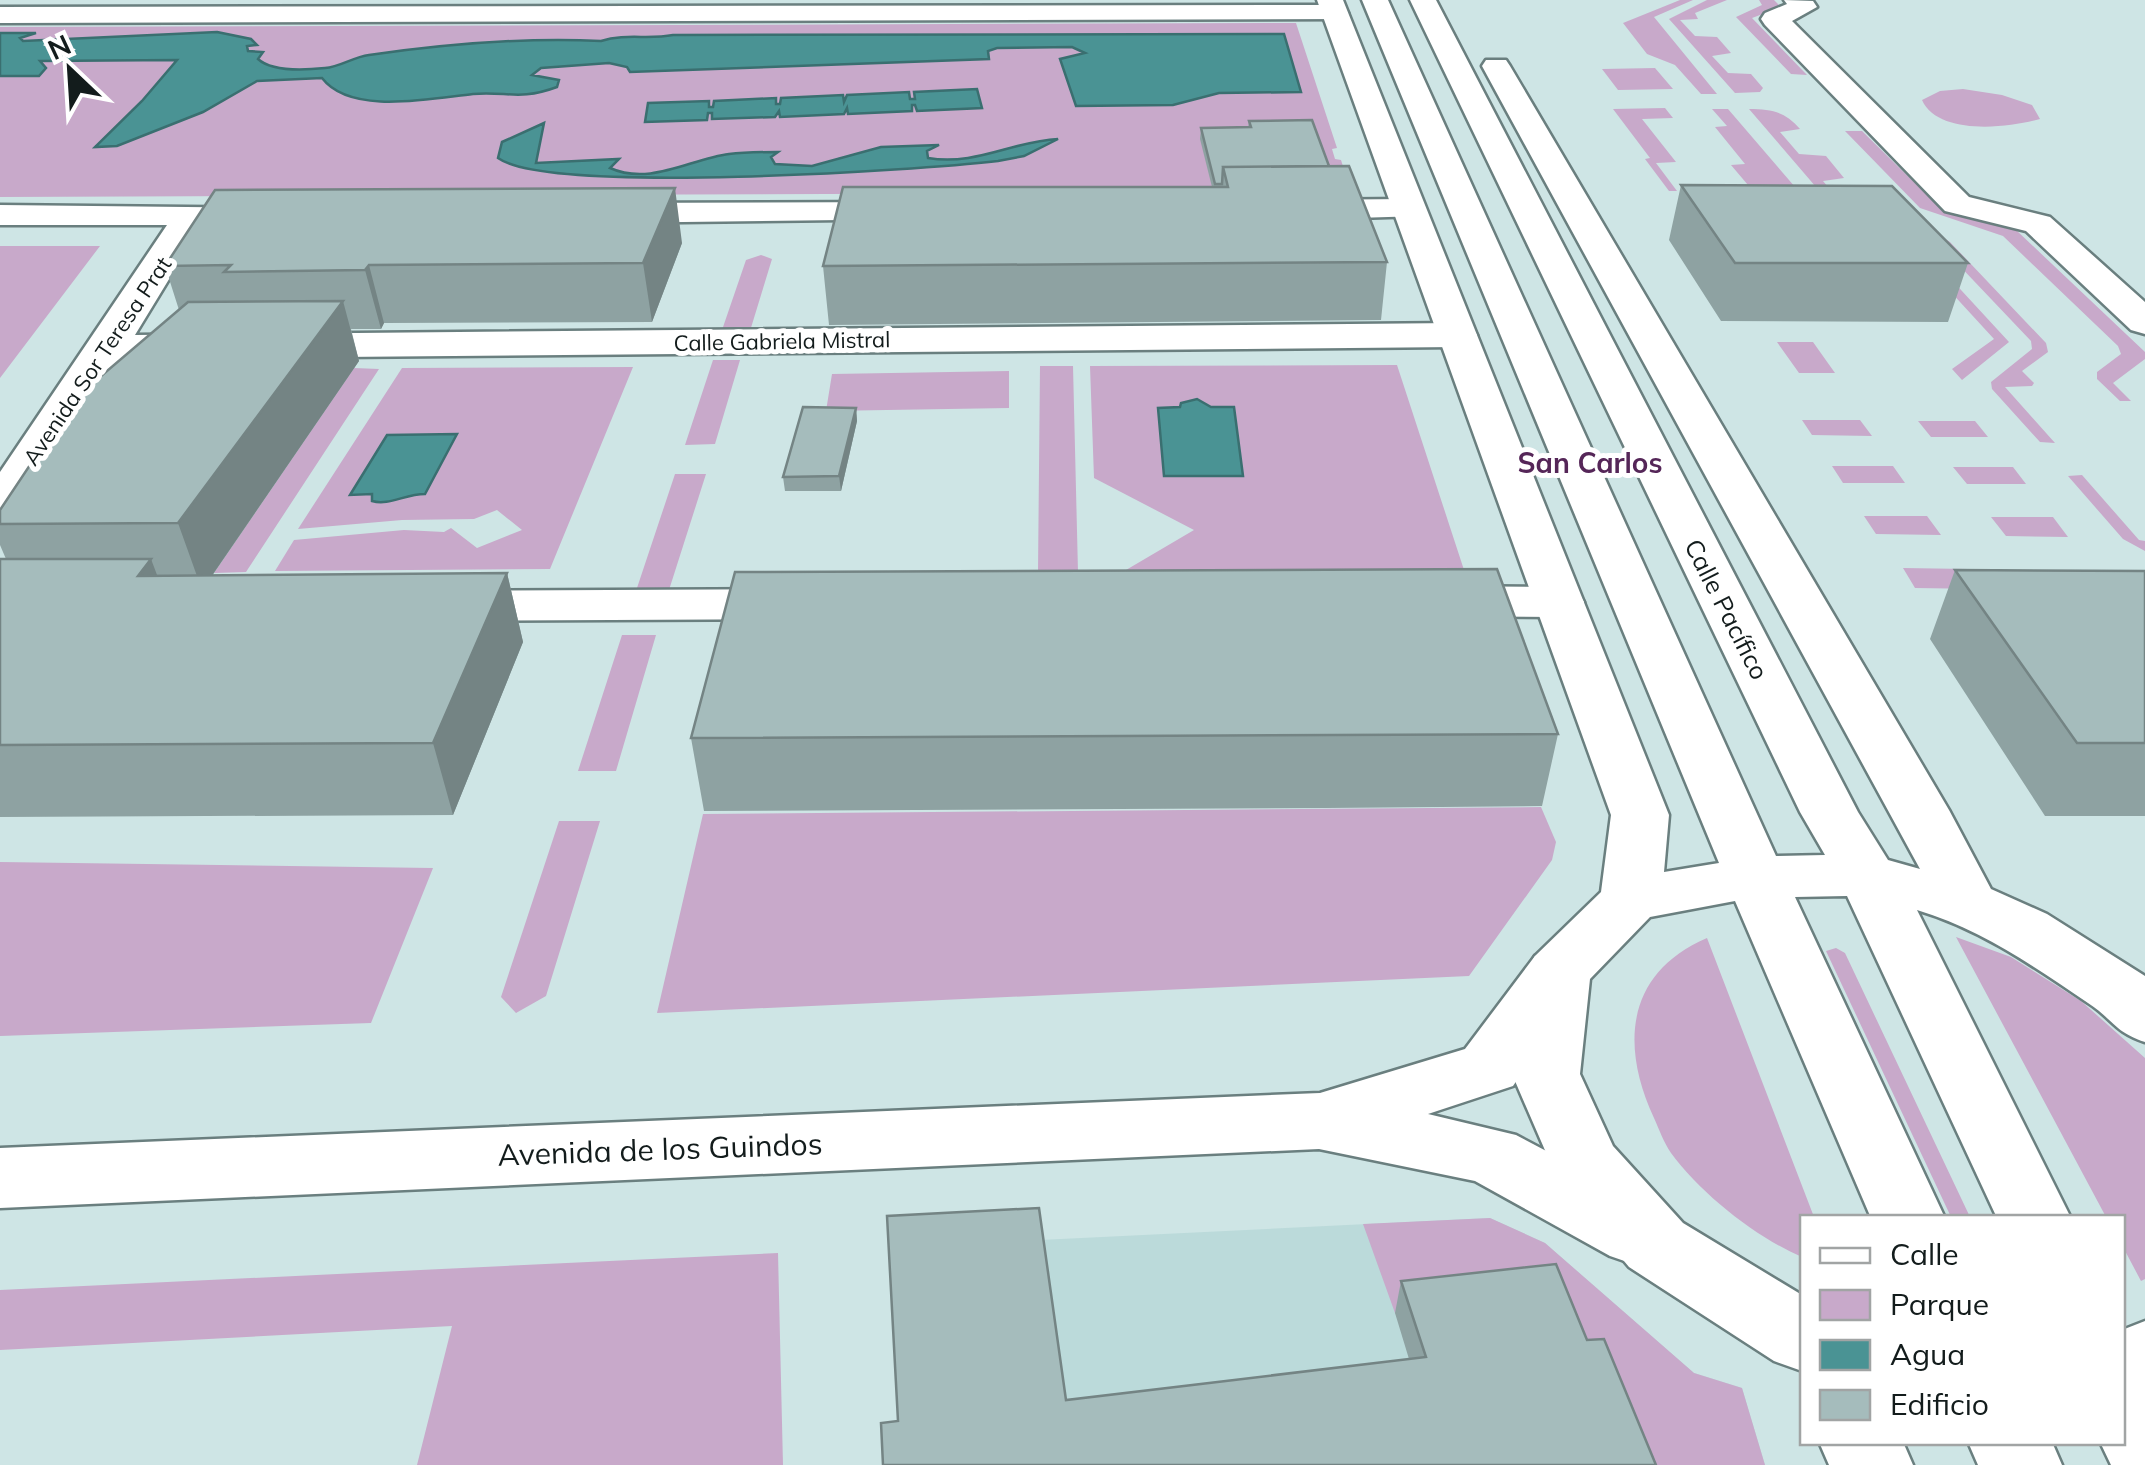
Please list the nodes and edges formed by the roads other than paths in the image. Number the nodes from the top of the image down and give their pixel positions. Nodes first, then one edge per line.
1 (1423, 0) edge
2 (1460, 0) edge
3 (1797, 0) edge
4 (1347, 4) edge
5 (854, 7) edge
6 (334, 8) edge
7 (0, 15) edge
8 (1408, 209) junction
9 (1255, 210) edge
10 (943, 212) edge
11 (568, 214) edge
12 (0, 215) edge
13 (190, 215) junction
14 (310, 215) edge
15 (2145, 322) edge
16 (1456, 335) junction
17 (108, 347) junction
18 (0, 504) edge
19 (1379, 602) edge
20 (1559, 602) junction
21 (853, 604) edge
22 (384, 607) edge
23 (1868, 875) junction
24 (1754, 877) junction
25 (1631, 899) junction
26 (1968, 904) junction
27 (1558, 972) junction
28 (2145, 1017) edge
29 (1319, 1121) junction
30 (0, 1178) edge
31 (1907, 1215) edge
32 (2033, 1215) edge
33 (1656, 1246) junction
34 (1800, 1335) edge
35 (2125, 1408) edge
36 (2145, 1448) edge

1 - 23 main road, Calle Pacífico
2 - 26 main road
3 - 15 main road
4 - 5 main road
4 - 8 main road
4 - 24 main road
5 - 6 main road
6 - 7 main road
8 - 9 main road
8 - 16 main road
10 - 11 main road
12 - 13 main road
13 - 14 main road
13 - 17 main road, Avenida Sor Teresa Prat
16 - 17 main road, Calle Gabriela Mistral
16 - 20 main road
17 - 18 main road, Avenida Sor Teresa Prat
19 - 20 main road
20 - 25 main road
21 - 22 main road
23 - 24 main road
23 - 26 main road
23 - 32 main road, Calle Pacífico
24 - 25 main road
24 - 31 main road
25 - 27 main road, Avenida de los Guindos
26 - 28 main road
27 - 29 main road, Avenida de los Guindos
27 - 33 main road
29 - 30 main road, Avenida de los Guindos
29 - 33 main road, Avenida de los Guindos
33 - 34 main road
35 - 36 main road

